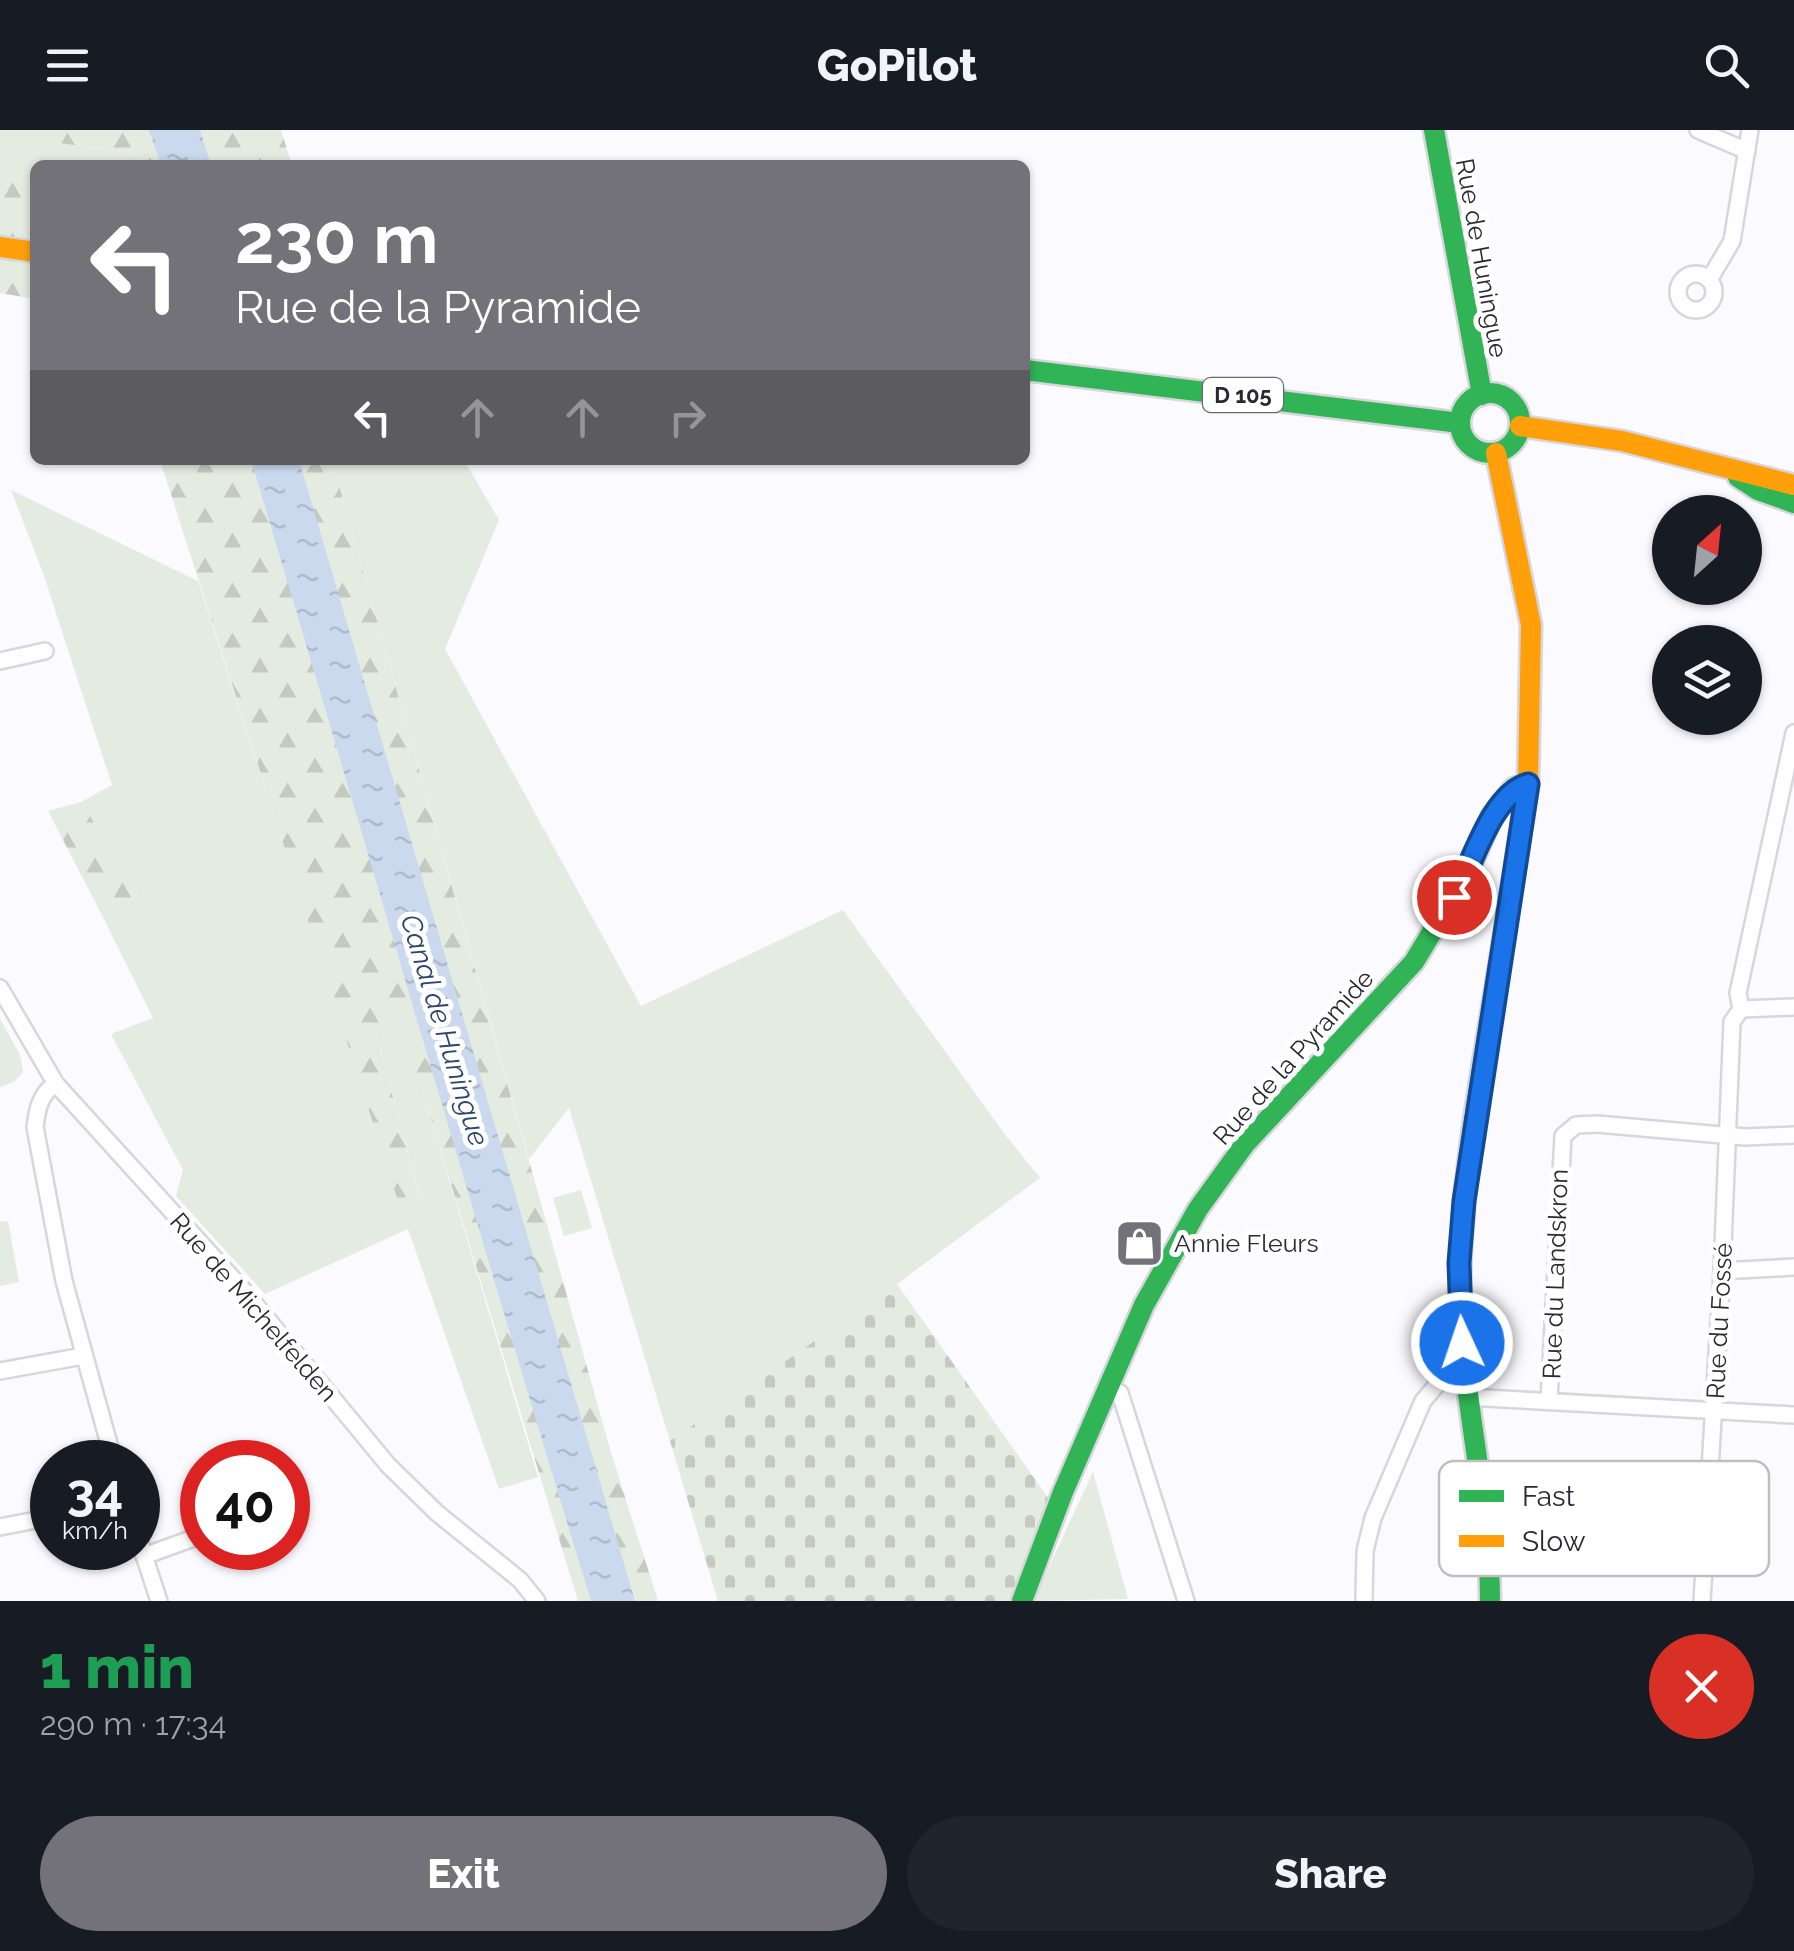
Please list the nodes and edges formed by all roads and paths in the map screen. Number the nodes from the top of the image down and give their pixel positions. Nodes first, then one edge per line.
1 (1434, 130) edge
2 (1698, 130) edge
3 (1750, 130) edge
4 (1746, 151) junction
5 (0, 248) edge
6 (30, 251) edge
7 (1710, 280) dead end
8 (1030, 371) edge
9 (1482, 395) junction
10 (1460, 422) junction
11 (1520, 426) junction
12 (1496, 454) junction
13 (1726, 470) junction
14 (1794, 485) edge
15 (1794, 503) edge
16 (45, 651) dead end
17 (0, 661) edge
18 (1794, 733) edge
19 (1792, 753) edge
20 (1528, 784) junction
21 (0, 988) edge
22 (1794, 1007) edge
23 (1741, 1009) junction
24 (56, 1084) junction
25 (1794, 1135) edge
26 (1728, 1136) junction
27 (1794, 1267) edge
28 (1722, 1271) junction
29 (82, 1356) junction
30 (1464, 1367) junction
31 (0, 1371) edge
32 (1108, 1388) junction
33 (1467, 1397) junction
34 (1549, 1402) junction
35 (1713, 1412) junction
36 (1794, 1414) edge
37 (107, 1440) edge
38 (1475, 1461) edge
39 (1710, 1461) edge
40 (30, 1521) edge
41 (0, 1526) edge
42 (149, 1570) edge
43 (1489, 1576) edge
44 (1703, 1576) edge
45 (159, 1601) edge
46 (537, 1601) edge
47 (1022, 1601) edge
48 (1186, 1601) edge
49 (1364, 1601) edge
50 (1490, 1601) edge
51 (1702, 1601) edge

1 - 9 street, Rue de Huningue
2 - 4 street
3 - 4 street
4 - 7 street
5 - 6 street
8 - 10 street, D 105
9 - 10 street
9 - 11 street
10 - 12 street
11 - 12 street
11 - 13 street
12 - 20 street
13 - 14 street
13 - 15 street
16 - 17 street
18 - 19 street, Rue du Fossé
19 - 23 street, Rue du Fossé
20 - 30 street
20 - 32 street, Rue de la Pyramide
21 - 24 street, Rue de Michelfelden
22 - 23 street
23 - 26 street, Rue du Fossé
24 - 29 street
24 - 46 street, Rue de Michelfelden
25 - 26 street
26 - 28 street, Rue du Fossé
26 - 34 street, Rue du Landskron
27 - 28 street
28 - 35 street, Rue du Fossé
29 - 31 street
29 - 37 street
30 - 33 street
30 - 49 street
32 - 47 street, Rue de la Pyramide
32 - 48 street
33 - 34 street
33 - 38 street
34 - 35 street
35 - 36 street
35 - 39 street, Rue du Fossé
40 - 41 street
42 - 45 street
43 - 50 street
44 - 51 street, Rue du Fossé

